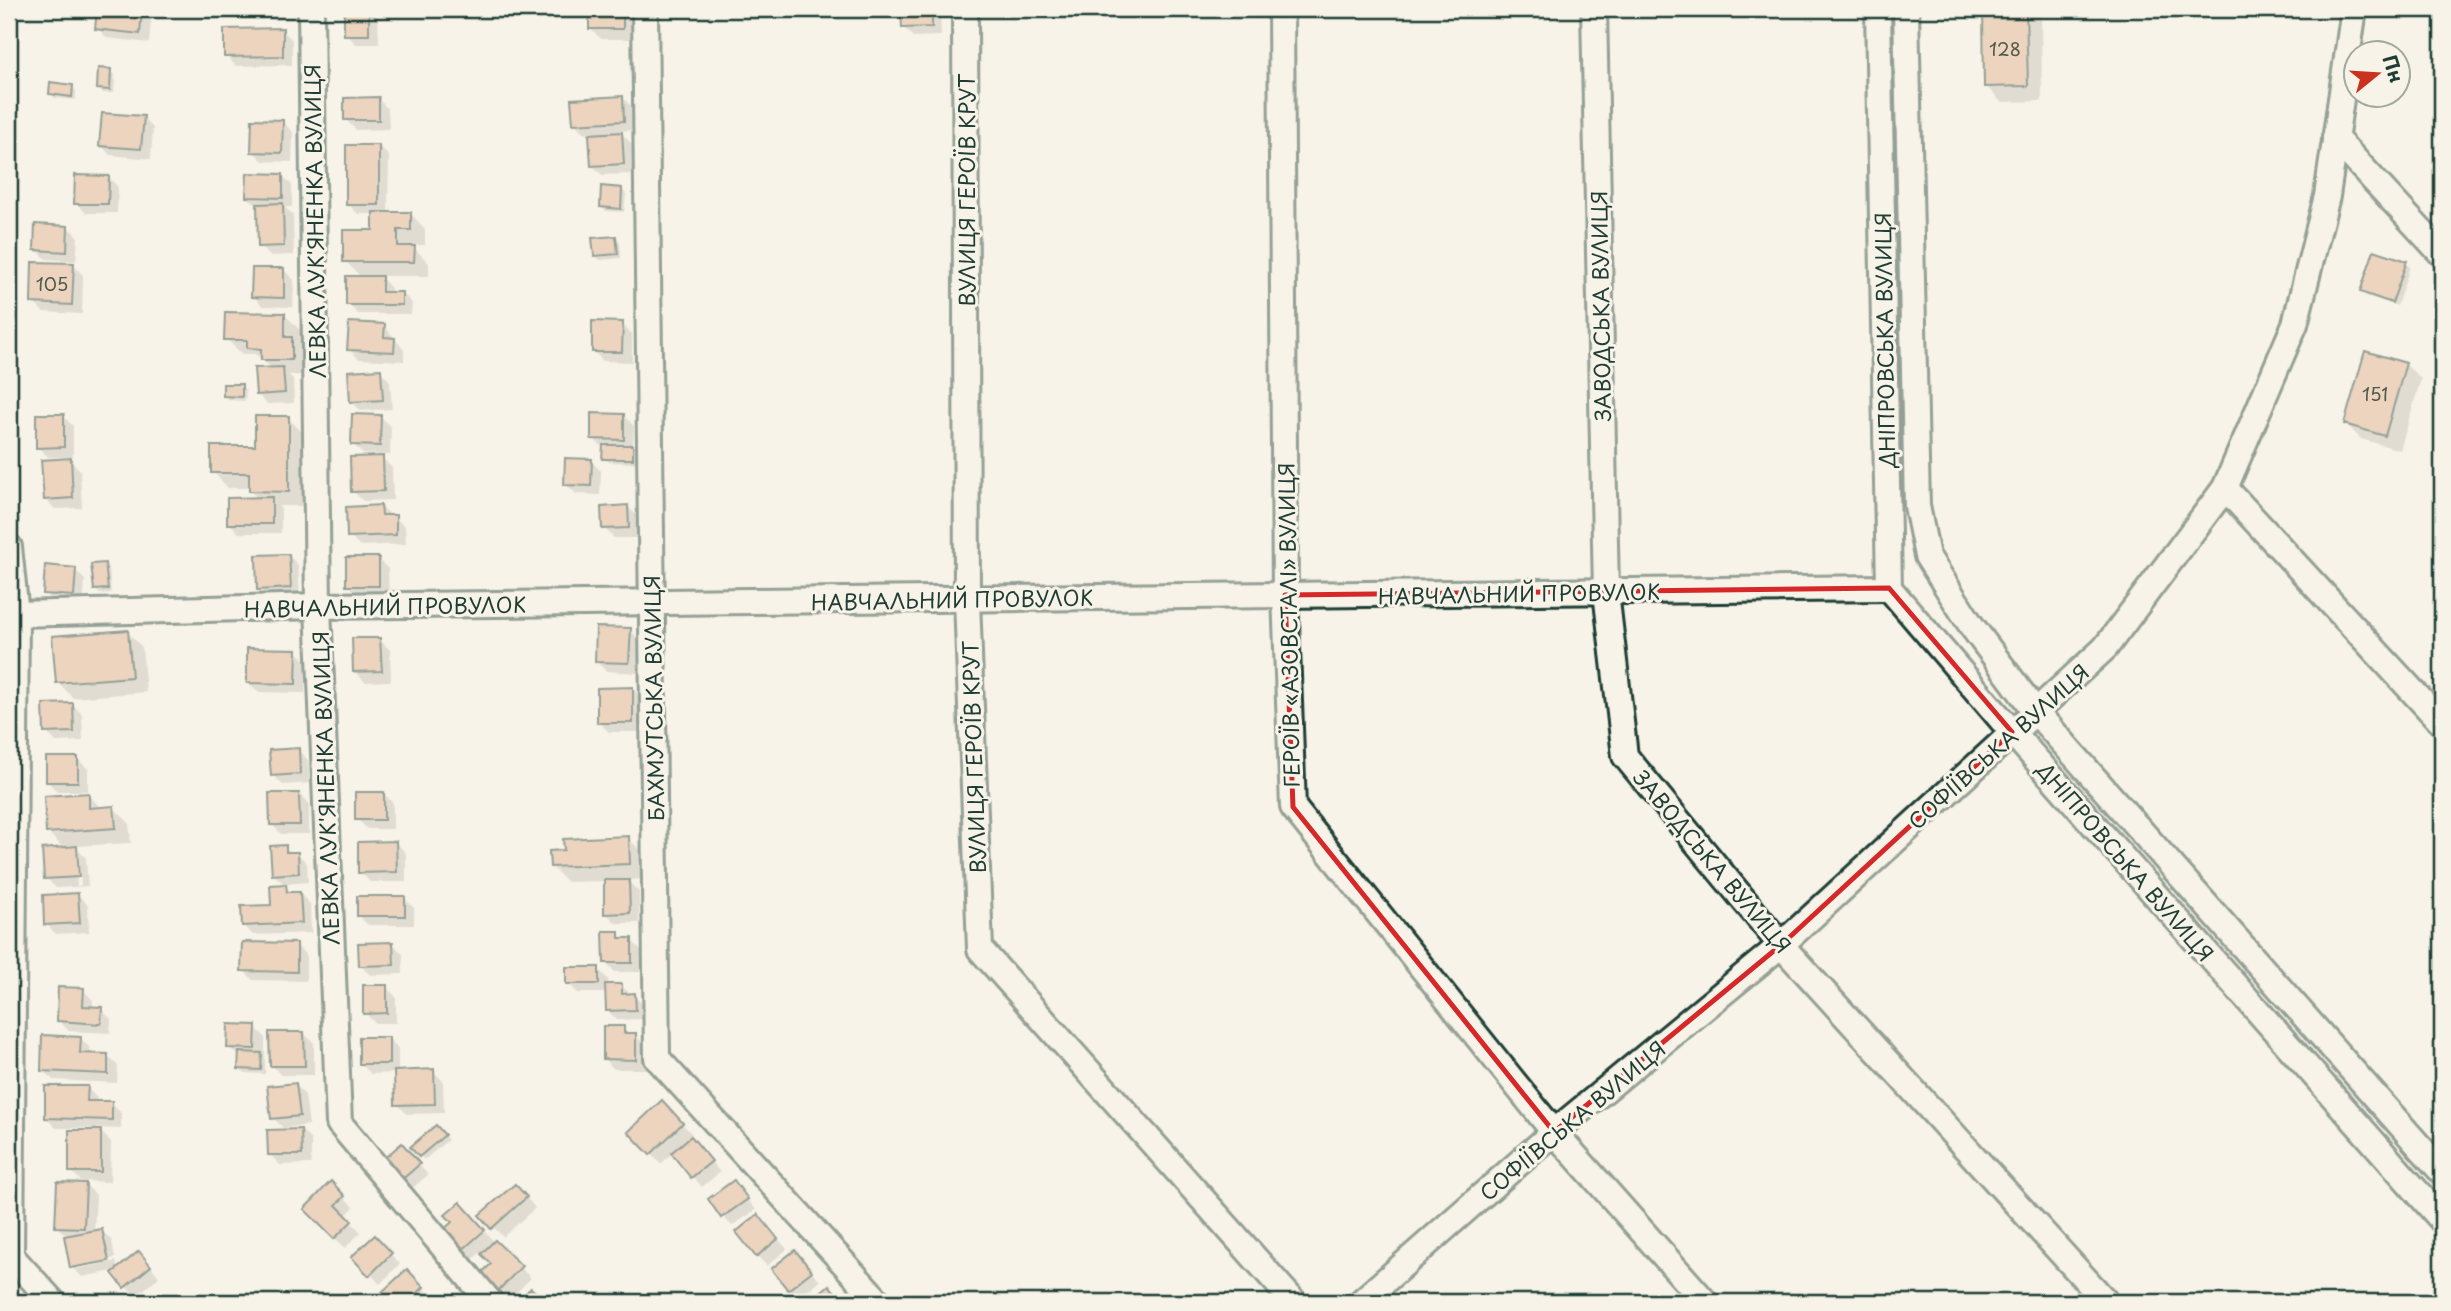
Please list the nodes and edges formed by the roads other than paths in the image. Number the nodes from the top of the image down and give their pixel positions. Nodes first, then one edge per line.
1 (311, 9) edge
2 (645, 9) edge
3 (965, 9) edge
4 (1281, 9) edge
5 (1594, 9) edge
6 (1878, 9) edge
7 (1906, 9) edge
8 (2354, 9) edge
9 (2335, 138) junction
10 (2442, 254) edge
11 (2225, 488) junction
12 (9, 547) edge
13 (1889, 588) junction
14 (1606, 592) junction
15 (1285, 595) junction
16 (967, 599) junction
17 (652, 602) junction
18 (318, 606) junction
19 (16, 614) junction
20 (2035, 711) junction
21 (2442, 723) edge
22 (2012, 732) junction
23 (1781, 945) junction
24 (1555, 1132) junction
25 (2442, 1172) edge
26 (2442, 1220) edge
27 (52, 1302) edge
28 (490, 1302) edge
29 (879, 1302) edge
30 (1294, 1302) edge
31 (1361, 1302) edge
32 (1706, 1302) edge
33 (2106, 1302) edge

1 - 18 street, ЛЕВКА ЛУК'ЯНЕНКА ВУЛИЦЯ
2 - 17 street, БАХМУТСЬКА ВУЛИЦЯ
3 - 16 street, ВУЛИЦЯ ГЕРОЇВ КРУТ
4 - 15 street, ГЕРОЇВ «АЗОВСТАЛІ» ВУЛИЦЯ
5 - 14 street, ЗАВОДСЬКА ВУЛИЦЯ
6 - 13 street, ДНІПРОВСЬКА ВУЛИЦЯ
7 - 20 street, ДНІПРОВСЬКА ВУЛИЦЯ
8 - 9 street, СОФІЇВСЬКА ВУЛИЦЯ
9 - 10 street
9 - 11 street, СОФІЇВСЬКА ВУЛИЦЯ
11 - 20 street, СОФІЇВСЬКА ВУЛИЦЯ
11 - 21 street
12 - 19 street
13 - 14 street, НАВЧАЛЬНИЙ ПРОВУЛОК
13 - 22 street, ДНІПРОВСЬКА ВУЛИЦЯ
14 - 15 street, НАВЧАЛЬНИЙ ПРОВУЛОК
14 - 23 street, ЗАВОДСЬКА ВУЛИЦЯ
15 - 16 street, НАВЧАЛЬНИЙ ПРОВУЛОК
15 - 24 street, ГЕРОЇВ «АЗОВСТАЛІ» ВУЛИЦЯ
16 - 17 street, НАВЧАЛЬНИЙ ПРОВУЛОК
16 - 30 street, ВУЛИЦЯ ГЕРОЇВ КРУТ
17 - 18 street, НАВЧАЛЬНИЙ ПРОВУЛОК
17 - 29 street, БАХМУТСЬКА ВУЛИЦЯ
18 - 19 street, НАВЧАЛЬНИЙ ПРОВУЛОК
18 - 28 street, ЛЕВКА ЛУК'ЯНЕНКА ВУЛИЦЯ
19 - 27 street
20 - 22 street, СОФІЇВСЬКА ВУЛИЦЯ
20 - 25 street, ДНІПРОВСЬКА ВУЛИЦЯ
22 - 23 street, СОФІЇВСЬКА ВУЛИЦЯ
22 - 26 street, ДНІПРОВСЬКА ВУЛИЦЯ
23 - 24 street, СОФІЇВСЬКА ВУЛИЦЯ
23 - 33 street, ЗАВОДСЬКА ВУЛИЦЯ
24 - 31 street, СОФІЇВСЬКА ВУЛИЦЯ
24 - 32 street, ГЕРОЇВ «АЗОВСТАЛІ» ВУЛИЦЯ

